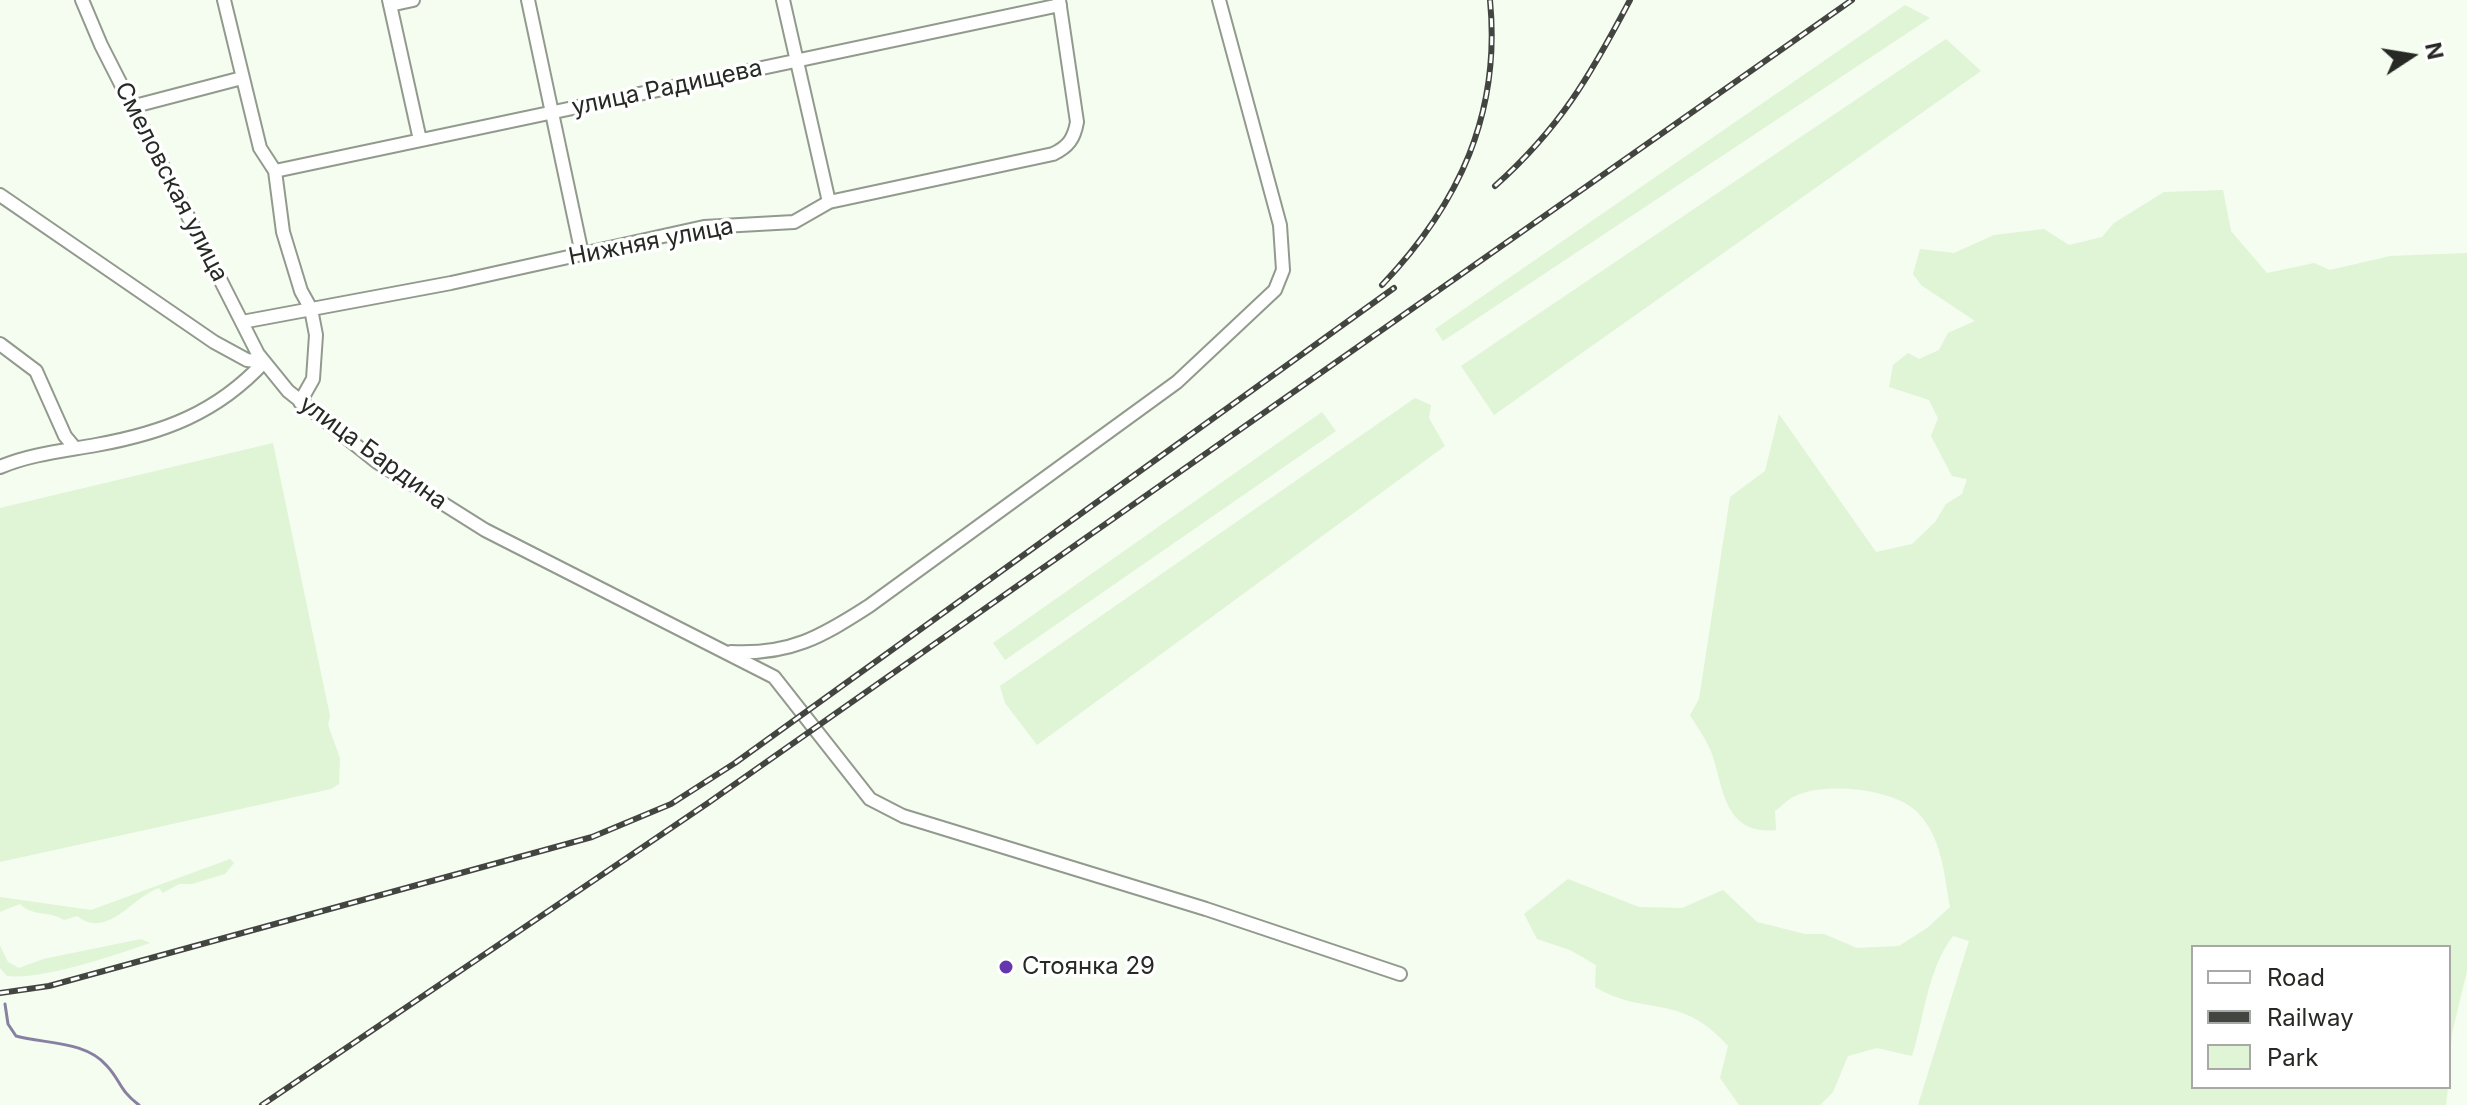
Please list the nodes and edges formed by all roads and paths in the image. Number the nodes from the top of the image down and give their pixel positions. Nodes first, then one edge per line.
1 (82, 0) edge
2 (224, 0) edge
3 (413, 0) edge
4 (528, 0) edge
5 (783, 0) edge
6 (1219, 0) edge
7 (390, 2) edge
8 (1059, 2) edge
9 (797, 61) junction
10 (242, 78) junction
11 (131, 107) junction
12 (552, 112) junction
13 (420, 140) junction
14 (275, 171) junction
15 (0, 195) edge
16 (829, 202) junction
17 (582, 254) junction
18 (311, 309) junction
19 (242, 322) junction
20 (0, 344) edge
21 (264, 362) junction
22 (300, 402) junction
23 (75, 448) junction
24 (0, 467) edge
25 (728, 652) junction
26 (1400, 974) dead end

1 - 11 street, Смеловская улица
2 - 10 street
3 - 7 street
4 - 12 street
5 - 9 street
6 - 25 street
7 - 13 street
8 - 9 street, улица Радищева
8 - 16 street, Нижняя улица
9 - 12 street, улица Радищева
9 - 16 street
10 - 11 street
10 - 14 street
11 - 19 street, Смеловская улица
12 - 13 street, улица Радищева
12 - 17 street
13 - 14 street, улица Радищева
14 - 18 street
15 - 21 street, улица Бардина
16 - 17 street, Нижняя улица
17 - 18 street, Нижняя улица
18 - 19 street, Нижняя улица
18 - 22 street
19 - 21 street, Смеловская улица
20 - 23 street
21 - 22 street, улица Бардина
21 - 23 street
22 - 25 street, улица Бардина
23 - 24 street
25 - 26 street, улица Бардина

